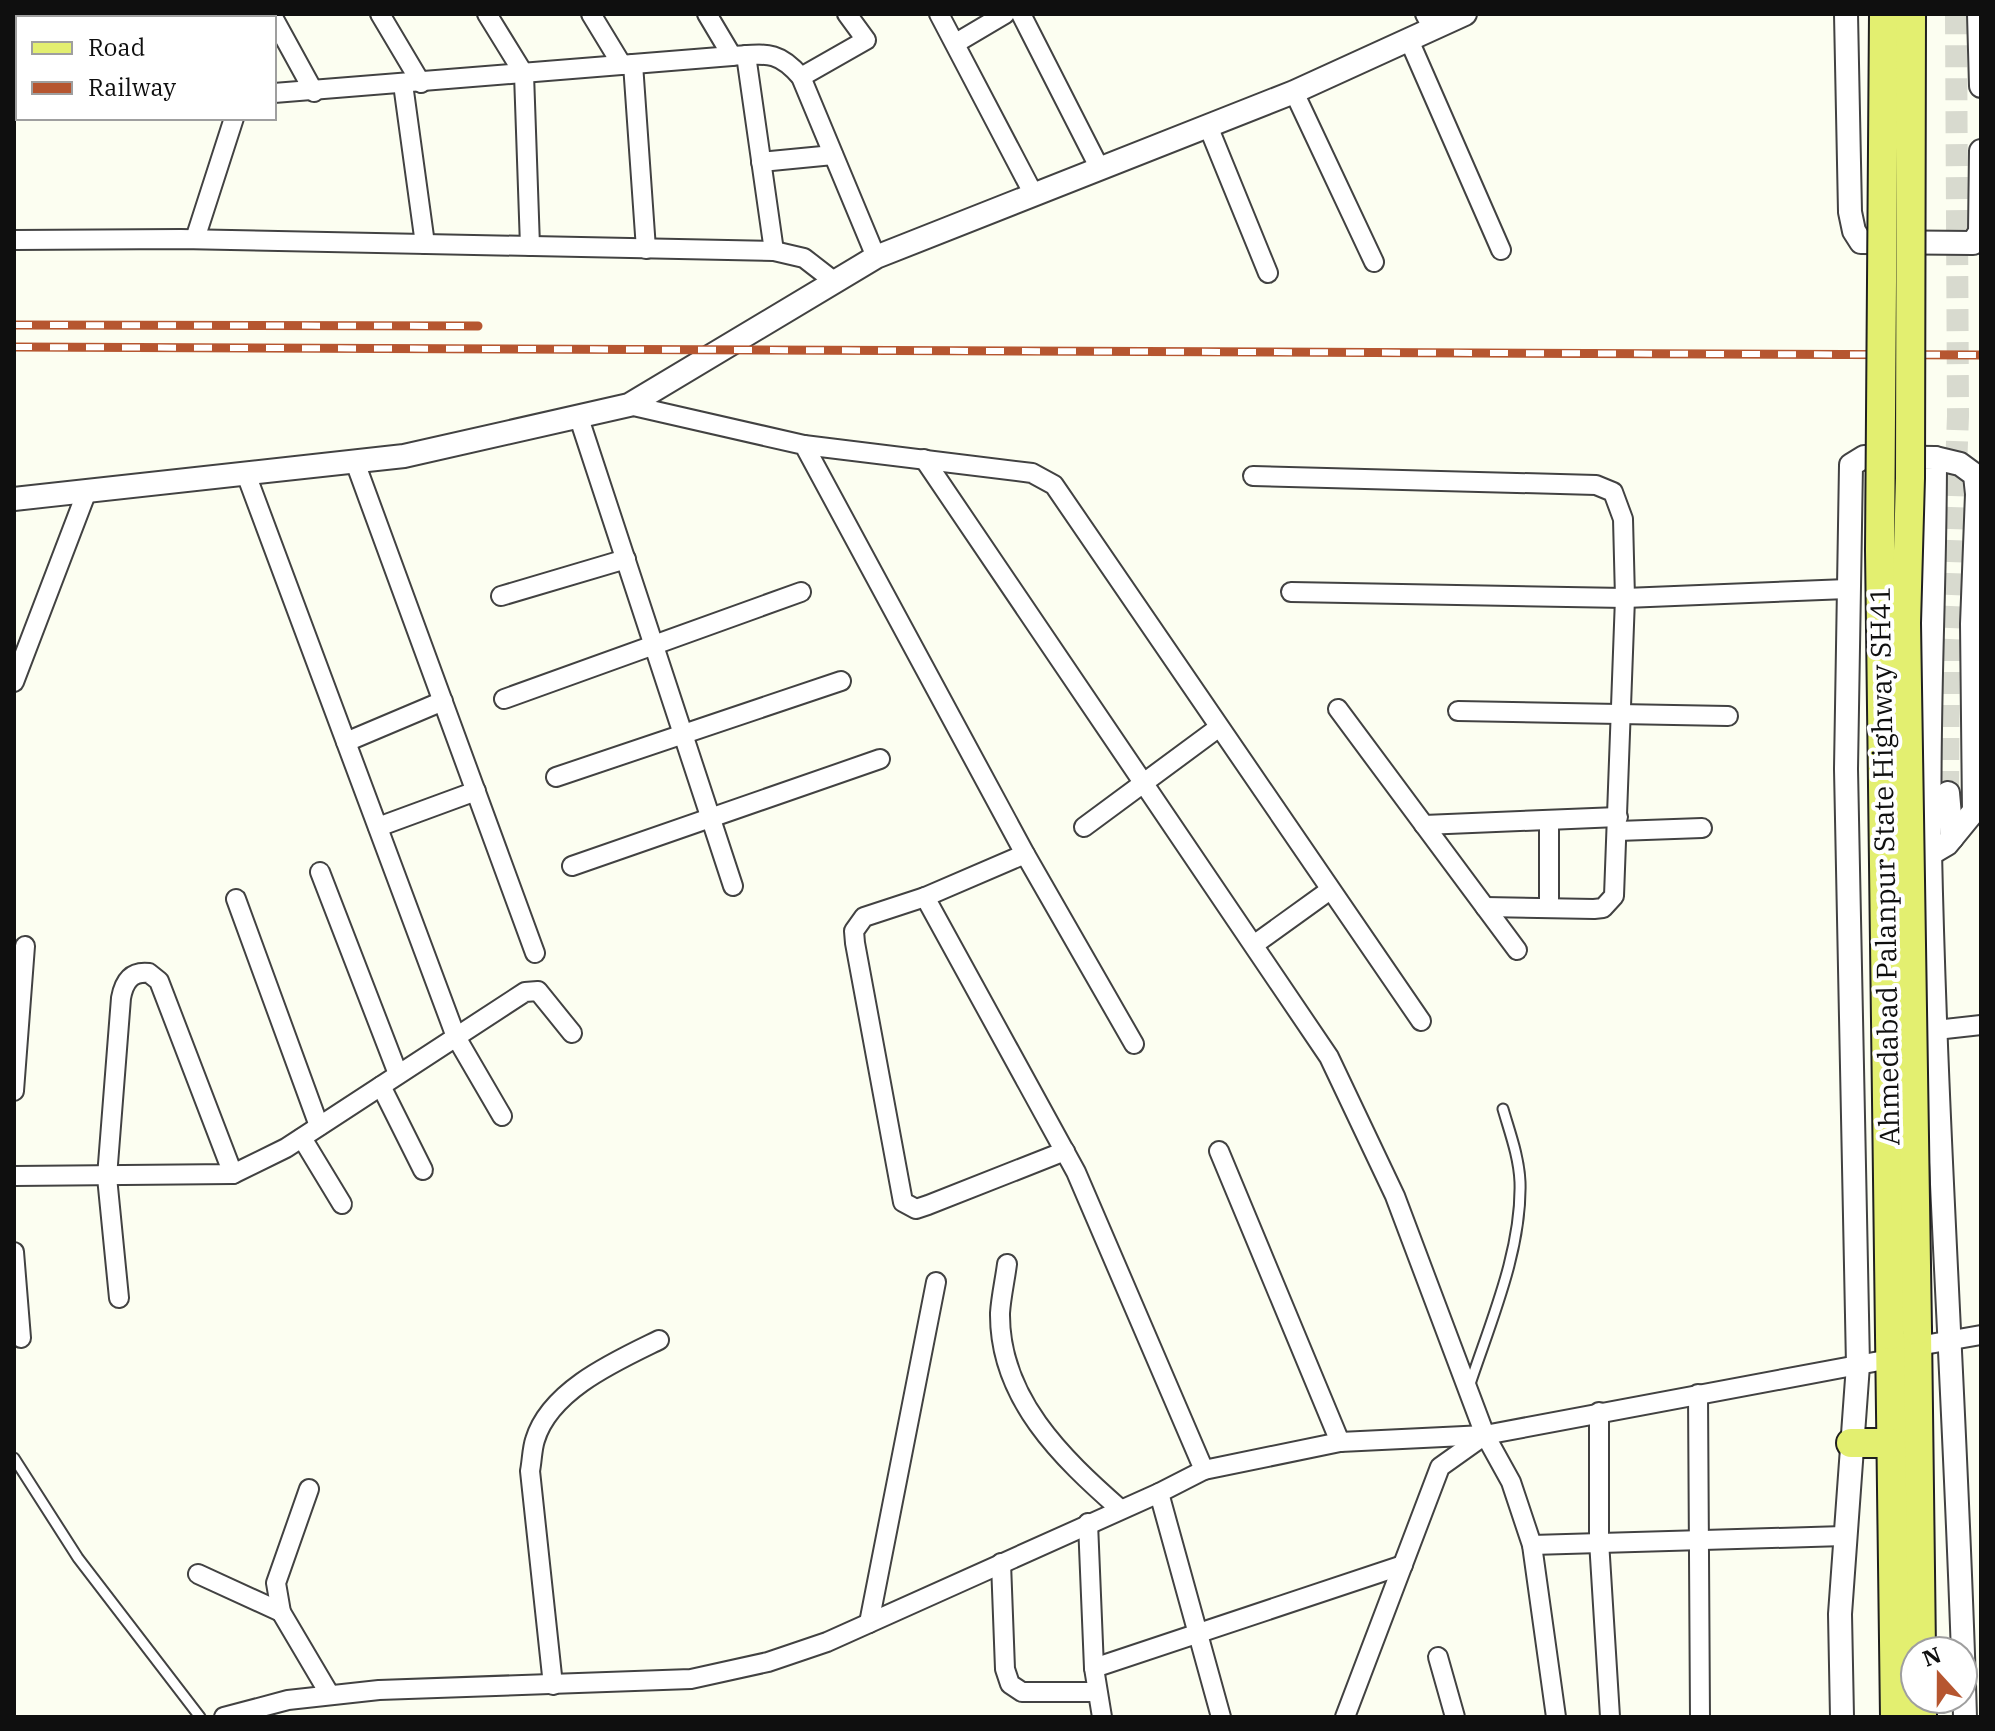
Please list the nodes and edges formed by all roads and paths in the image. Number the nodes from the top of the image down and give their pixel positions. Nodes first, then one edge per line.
1 (380, 14) edge
2 (487, 14) edge
3 (591, 14) edge
4 (707, 14) edge
5 (847, 14) edge
6 (939, 14) edge
7 (1005, 14) edge
8 (1021, 14) edge
9 (1465, 14) edge
10 (1846, 14) edge
11 (1884, 14) edge
12 (1911, 14) edge
13 (1979, 14) edge
14 (1429, 21) edge
15 (276, 22) edge
16 (1409, 40) junction
17 (956, 43) junction
18 (739, 55) junction
19 (627, 65) junction
20 (524, 74) junction
21 (801, 77) junction
22 (412, 83) junction
23 (1981, 86) edge
24 (314, 92) junction
25 (1294, 92) junction
26 (276, 93) edge
27 (233, 120) edge
28 (1208, 126) junction
29 (1981, 151) edge
30 (833, 155) junction
31 (761, 162) junction
32 (1100, 169) junction
33 (1034, 195) junction
34 (1980, 232) edge
35 (195, 239) junction
36 (14, 240) edge
37 (425, 244) junction
38 (530, 246) junction
39 (646, 249) junction
40 (1501, 250) dead end
41 (774, 251) junction
42 (876, 257) junction
43 (1374, 262) dead end
44 (1268, 273) dead end
45 (835, 282) junction
46 (629, 405) junction
47 (578, 415) junction
48 (804, 445) junction
49 (1935, 458) junction
50 (924, 459) junction
51 (355, 462) junction
52 (246, 474) junction
53 (1253, 476) dead end
54 (87, 491) junction
55 (14, 499) edge
56 (626, 559) junction
57 (1847, 589) junction
58 (801, 592) dead end
59 (1291, 592) dead end
60 (501, 596) dead end
61 (1625, 598) junction
62 (654, 647) junction
63 (841, 681) dead end
64 (14, 682) edge
65 (504, 699) dead end
66 (443, 701) junction
67 (1338, 709) dead end
68 (1458, 711) dead end
69 (1621, 713) junction
70 (1728, 716) dead end
71 (1218, 728) junction
72 (683, 732) junction
73 (346, 742) junction
74 (880, 759) dead end
75 (556, 777) dead end
76 (1145, 784) junction
77 (476, 791) junction
78 (1948, 793) tunnel mouth
79 (710, 816) junction
80 (1549, 820) junction
81 (1618, 824) junction
82 (1424, 825) junction
83 (378, 827) junction
84 (1084, 827) dead end
85 (1702, 828) dead end
86 (1952, 838) junction
87 (1025, 854) junction
88 (1930, 854) junction
89 (572, 866) dead end
90 (320, 872) dead end
91 (733, 886) dead end
92 (1330, 890) junction
93 (925, 897) junction
94 (236, 899) dead end
95 (1485, 907) junction
96 (1549, 908) junction
97 (1255, 944) junction
98 (25, 946) dead end
99 (1517, 950) dead end
100 (535, 953) dead end
101 (1421, 1021) dead end
102 (1981, 1025) edge
103 (1936, 1030) junction
104 (572, 1033) dead end
105 (456, 1037) junction
106 (1134, 1044) dead end
107 (398, 1074) junction
108 (381, 1086) junction
109 (14, 1091) edge
110 (1503, 1109) dead end
111 (502, 1116) dead end
112 (319, 1126) junction
113 (302, 1138) junction
114 (1065, 1151) junction
115 (1219, 1151) dead end
116 (423, 1170) dead end
117 (233, 1174) junction
118 (14, 1176) edge
119 (107, 1177) junction
120 (342, 1204) dead end
121 (14, 1252) edge
122 (1007, 1264) dead end
123 (936, 1282) dead end
124 (119, 1298) dead end
125 (1981, 1335) edge
126 (21, 1338) dead end
127 (659, 1340) dead end
128 (1951, 1341) junction
129 (1904, 1343) junction
130 (1858, 1365) junction
131 (1468, 1391) junction
132 (1698, 1394) junction
133 (1599, 1412) junction
134 (1485, 1435) junction
135 (1340, 1442) junction
136 (1851, 1443) junction
137 (1891, 1443) junction
138 (14, 1458) edge
139 (1204, 1470) junction
140 (309, 1489) dead end
141 (1159, 1493) junction
142 (1120, 1509) junction
143 (1088, 1523) junction
144 (1844, 1536) junction
145 (1697, 1540) junction
146 (1599, 1541) junction
147 (1532, 1545) junction
148 (1001, 1563) junction
149 (1403, 1565) junction
150 (198, 1574) dead end
151 (281, 1612) junction
152 (869, 1623) junction
153 (1198, 1634) junction
154 (1920, 1635) edge
155 (1438, 1657) dead end
156 (1094, 1668) junction
157 (553, 1685) junction
158 (1095, 1692) junction
159 (330, 1695) junction
160 (200, 1717) edge
161 (224, 1717) edge
162 (1102, 1717) edge
163 (1221, 1717) edge
164 (1345, 1717) edge
165 (1455, 1717) edge
166 (1556, 1717) edge
167 (1610, 1717) edge
168 (1700, 1717) edge
169 (1842, 1717) edge
170 (1895, 1717) edge
171 (1965, 1717) edge

1 - 22 street
2 - 20 street
3 - 19 street
4 - 18 street
5 - 21 street
6 - 17 street
7 - 17 street
8 - 32 street
9 - 14 street
10 - 34 street
11 - 129 main road, Ahmedabad Palanpur State Highway SH41, bridge
12 - 129 main road, Ahmedabad Palanpur State Highway SH41, bridge
13 - 23 street
14 - 16 street
15 - 24 street
16 - 25 street
16 - 40 street
17 - 33 street
18 - 19 street
18 - 21 street
18 - 31 street
19 - 20 street
19 - 39 street
20 - 22 street
20 - 38 street
21 - 30 street
22 - 24 street
22 - 37 street
24 - 26 street
25 - 28 street
25 - 43 street
27 - 35 street
28 - 32 street
28 - 44 street
29 - 34 street
30 - 31 street
30 - 42 street
31 - 41 street
32 - 33 street
33 - 42 street
35 - 36 street
35 - 37 street
37 - 38 street
38 - 39 street
39 - 41 street
41 - 45 street
42 - 45 street
45 - 46 street
46 - 47 street
46 - 48 street
47 - 51 street
47 - 56 street
48 - 50 street
48 - 87 street
49 - 57 street
49 - 86 street
49 - 88 street
50 - 71 street
50 - 76 street
51 - 52 street
51 - 66 street
52 - 54 street
52 - 73 street
53 - 61 street
54 - 55 street
54 - 64 street
56 - 60 street
56 - 62 street
57 - 61 street
57 - 130 street
58 - 62 street
59 - 61 street
61 - 69 street
62 - 65 street
62 - 72 street
63 - 72 street
66 - 73 street
66 - 77 street
67 - 82 street
68 - 69 street
69 - 70 street
69 - 81 street
71 - 76 street
71 - 92 street
72 - 75 street
72 - 79 street
73 - 83 street
74 - 79 street
76 - 84 street
76 - 97 street
77 - 83 street
77 - 100 street
78 - 86 street
79 - 89 street
79 - 91 street
80 - 81 street
80 - 82 street
80 - 96 street
81 - 85 street
81 - 96 street
82 - 95 street
83 - 105 street
86 - 88 street
87 - 93 street
87 - 106 street
88 - 103 street
90 - 107 street
92 - 97 street
92 - 101 street
93 - 114 street
93 - 114 street
94 - 112 street
95 - 96 street
95 - 99 street
97 - 131 street
98 - 109 street
102 - 103 street
103 - 128 street
104 - 105 street
105 - 107 street
105 - 111 street
107 - 108 street
108 - 112 street
108 - 116 street
110 - 131 lane
112 - 113 street
113 - 117 street
113 - 120 street
114 - 139 street
115 - 135 street
117 - 119 street
117 - 119 street
118 - 119 street
119 - 124 street
121 - 126 street
122 - 142 street
123 - 152 street
125 - 128 street
127 - 157 street
128 - 129 street
128 - 171 street
129 - 130 street
129 - 137 main road, Ahmedabad Palanpur State Highway SH41
129 - 154 main road, Ahmedabad Palanpur State Highway SH41
130 - 132 street
130 - 136 street
131 - 134 street
132 - 133 street
132 - 145 street
133 - 134 street
133 - 146 street
134 - 135 street
134 - 147 street
134 - 149 street
135 - 139 street
136 - 137 main road
136 - 144 street
137 - 170 main road, Ahmedabad Palanpur State Highway SH41
138 - 160 lane
139 - 141 street
140 - 151 street
141 - 142 street
141 - 153 street
142 - 143 street
143 - 148 street
143 - 156 street
144 - 145 street
144 - 169 street
145 - 146 street
145 - 168 street
146 - 147 street
146 - 167 street
147 - 166 street
148 - 152 street
148 - 158 street
149 - 153 street
149 - 164 street
150 - 151 street
151 - 159 street
152 - 157 street
153 - 156 street
153 - 163 street
155 - 165 street
156 - 158 street
157 - 159 street
158 - 162 street
159 - 161 street

